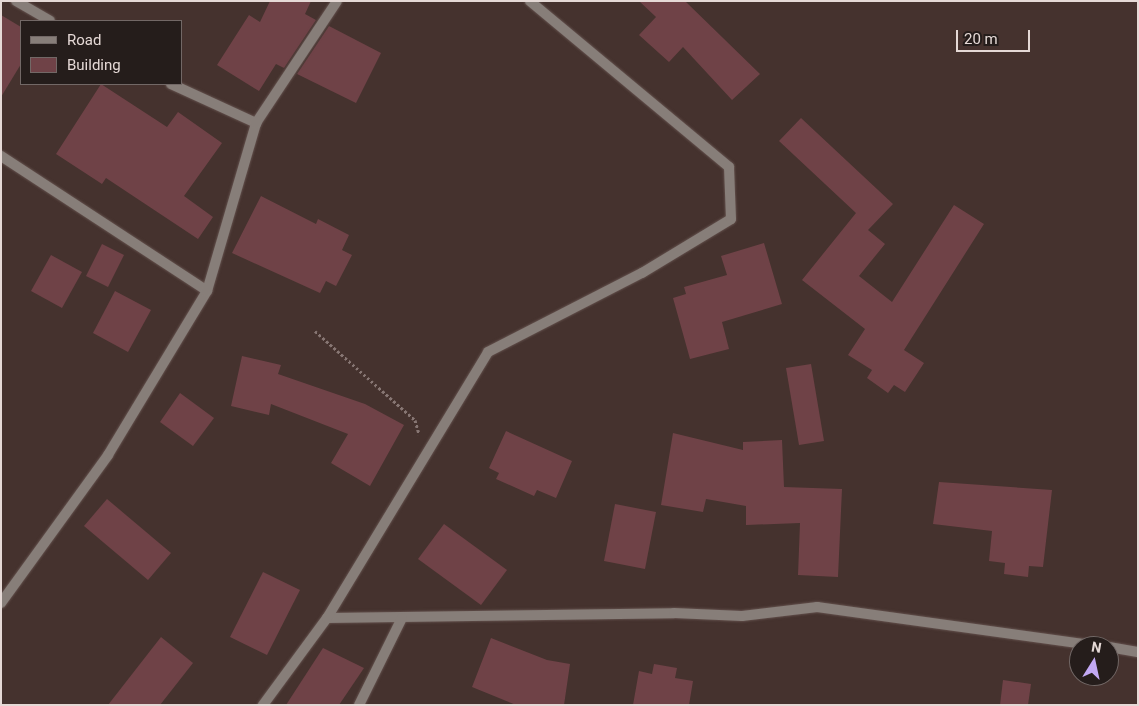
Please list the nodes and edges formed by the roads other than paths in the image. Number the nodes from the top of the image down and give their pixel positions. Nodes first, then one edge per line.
1 (16, 1) edge
2 (337, 1) edge
3 (530, 1) edge
4 (48, 20) edge
5 (173, 85) edge
6 (256, 123) junction
7 (1, 156) edge
8 (207, 291) junction
9 (1, 603) edge
10 (327, 618) junction
11 (402, 618) junction
12 (1069, 642) edge
13 (1119, 649) edge
14 (1138, 652) edge
15 (263, 705) edge
16 (359, 705) edge

1 - 4 street
2 - 6 street
3 - 10 street
5 - 6 street
6 - 8 street
7 - 8 street
8 - 9 street
10 - 11 street
10 - 15 street
11 - 12 street
11 - 16 street
13 - 14 street

